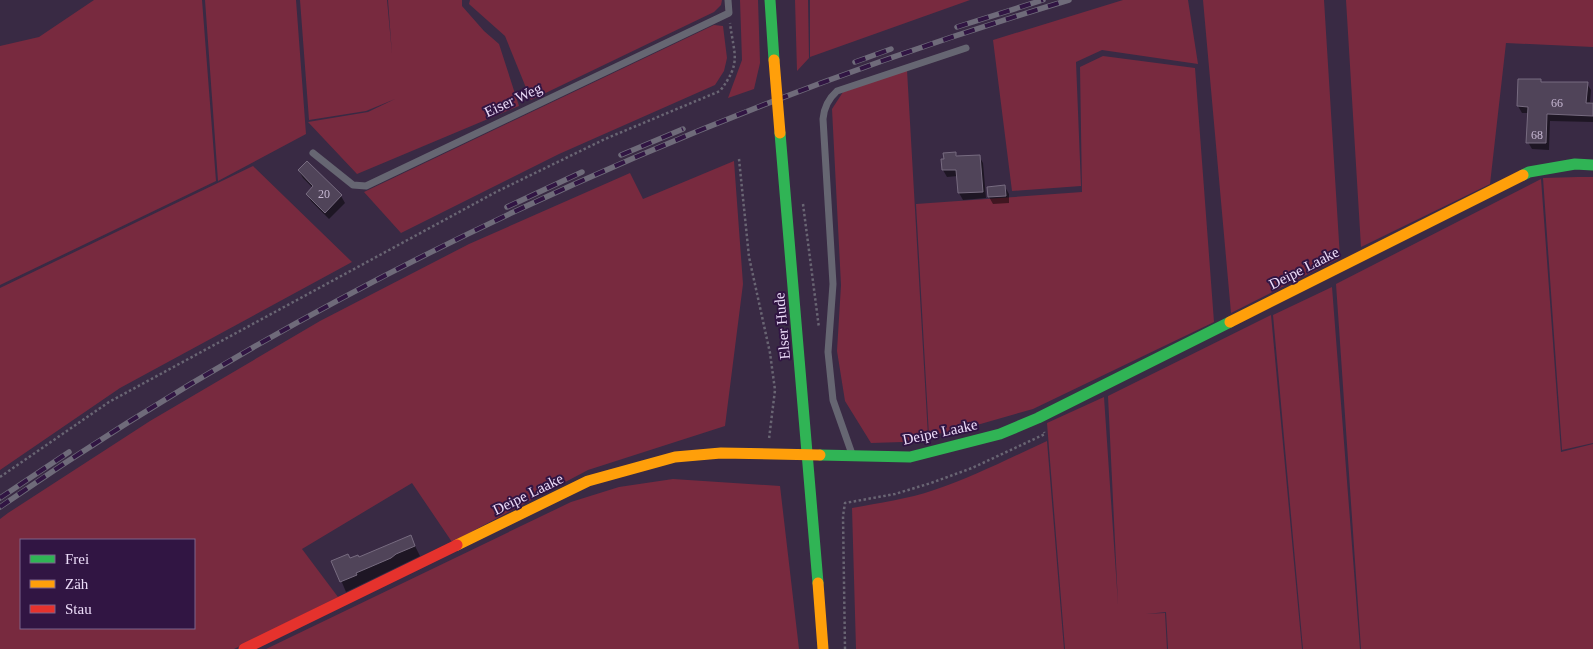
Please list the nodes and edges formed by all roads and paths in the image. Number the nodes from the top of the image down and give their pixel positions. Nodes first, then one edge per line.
1 (728, 0) edge
2 (770, 0) edge
3 (729, 13) junction
4 (966, 48) dead end
5 (314, 154) dead end
6 (739, 159) dead end
7 (1593, 165) edge
8 (803, 204) dead end
9 (828, 352) junction
10 (1038, 418) junction
11 (767, 453) junction
12 (808, 455) junction
13 (852, 455) junction
14 (0, 478) edge
15 (244, 649) edge
16 (823, 649) edge
17 (845, 649) edge

1 - 3 lane
2 - 12 street, Elser Hude, bridge
3 - 5 lane, Eiser Weg
3 - 14 path
4 - 9 lane
6 - 11 path
7 - 10 street, Deipe Laake
8 - 9 path
9 - 13 lane
10 - 13 street, Deipe Laake
10 - 17 path
11 - 12 street, Deipe Laake
11 - 15 street, Deipe Laake
12 - 13 street, Deipe Laake
12 - 16 street, Elser Hude

